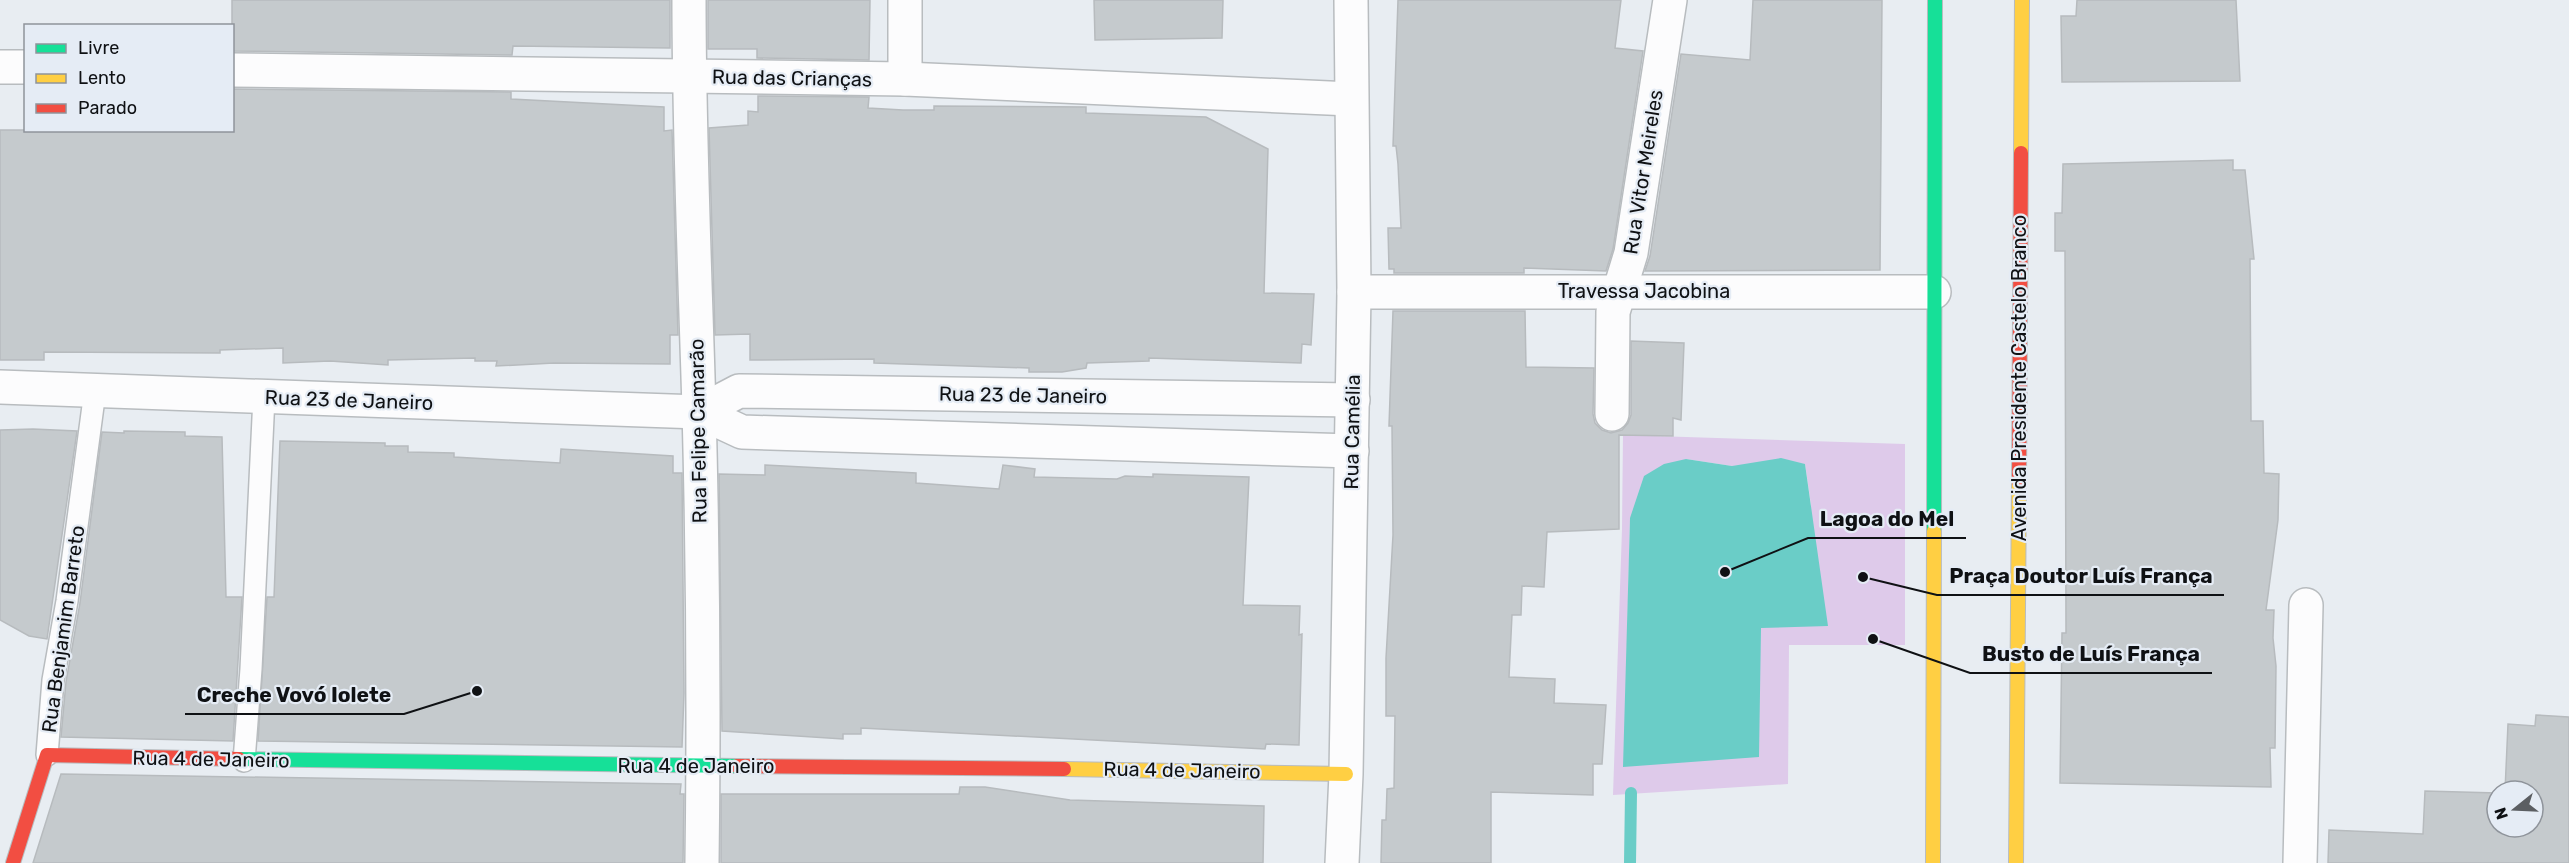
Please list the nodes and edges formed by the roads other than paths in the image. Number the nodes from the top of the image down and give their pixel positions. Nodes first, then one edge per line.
1 (689, 0) edge
2 (905, 0) edge
3 (1351, 0) edge
4 (1670, 0) edge
5 (1935, 0) edge
6 (2022, 0) edge
7 (0, 67) edge
8 (24, 67) edge
9 (234, 70) edge
10 (689, 77) junction
11 (905, 79) junction
12 (1351, 99) junction
13 (1620, 291) junction
14 (1354, 292) junction
15 (1934, 292) junction
16 (0, 387) edge
17 (95, 391) junction
18 (264, 397) junction
19 (1353, 400) junction
20 (699, 412) junction
21 (1611, 414) dead end
22 (1352, 451) junction
23 (2306, 605) dead end
24 (46, 755) junction
25 (244, 761) junction
26 (704, 766) junction
27 (1346, 774) junction
28 (13, 863) edge
29 (702, 863) edge
30 (1342, 863) edge
31 (1933, 863) edge
32 (2016, 863) edge
33 (2300, 863) edge

1 - 10 street, Rua Felipe Camarão
2 - 11 street
3 - 12 street, Rua Camélia
4 - 13 street, Rua Vitor Meireles
5 - 15 main road
6 - 32 main road, Avenida Presidente Castelo Branco
7 - 8 street
9 - 10 street, Rua das Crianças
10 - 11 street, Rua das Crianças
10 - 20 street, Rua Felipe Camarão
11 - 12 street, Rua das Crianças
12 - 14 street, Rua Camélia
13 - 14 street, Travessa Jacobina
13 - 15 street, Travessa Jacobina
13 - 21 street, Rua Vitor Meireles
14 - 19 street, Rua Camélia
15 - 31 main road
16 - 17 street, Rua 23 de Janeiro
17 - 18 street, Rua 23 de Janeiro
17 - 24 lane, Rua Benjamim Barreto
18 - 20 street, Rua 23 de Janeiro
18 - 25 lane
19 - 20 street, Rua 23 de Janeiro
19 - 22 street, Rua Camélia
20 - 22 street, Rua 23 de Janeiro
20 - 26 street, Rua Felipe Camarão
22 - 27 street, Rua Camélia
23 - 33 street
24 - 25 main road, Rua 4 de Janeiro
24 - 28 main road, Rua Benjamim Barreto
25 - 26 main road, Rua 4 de Janeiro
26 - 27 main road, Rua 4 de Janeiro
26 - 29 street, Rua Felipe Camarão
27 - 30 street, Rua Camélia

